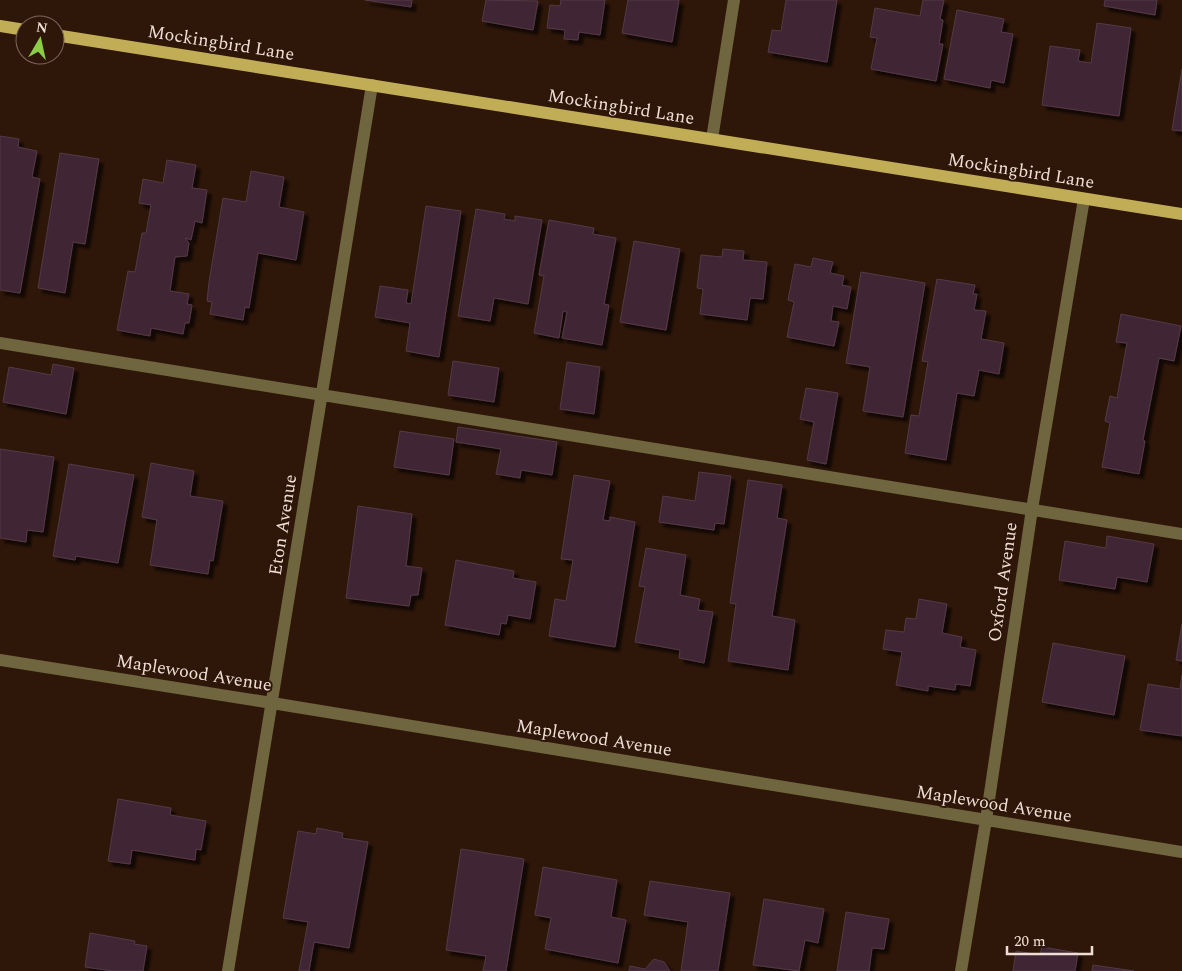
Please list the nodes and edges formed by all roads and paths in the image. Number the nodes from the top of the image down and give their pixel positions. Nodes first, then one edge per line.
1 (734, 0) edge
2 (0, 26) edge
3 (15, 28) edge
4 (65, 37) edge
5 (372, 85) junction
6 (712, 139) junction
7 (1084, 199) junction
8 (1182, 214) edge
9 (0, 343) edge
10 (321, 394) junction
11 (1032, 509) junction
12 (1182, 534) edge
13 (0, 660) edge
14 (272, 702) junction
15 (986, 820) junction
16 (1182, 852) edge
17 (228, 971) edge
18 (961, 971) edge

1 - 6 street
2 - 3 main road
4 - 5 main road, Mockingbird Lane
5 - 6 main road, Mockingbird Lane
5 - 10 street, Eton Avenue
6 - 7 main road, Mockingbird Lane
7 - 8 main road, Mockingbird Lane
7 - 11 street, Oxford Avenue
9 - 10 street
10 - 11 street
10 - 14 street, Eton Avenue
11 - 12 street
11 - 15 street, Oxford Avenue
13 - 14 street, Maplewood Avenue
14 - 15 street, Maplewood Avenue
14 - 17 street, Eton Avenue
15 - 16 street, Maplewood Avenue
15 - 18 street, Oxford Avenue

